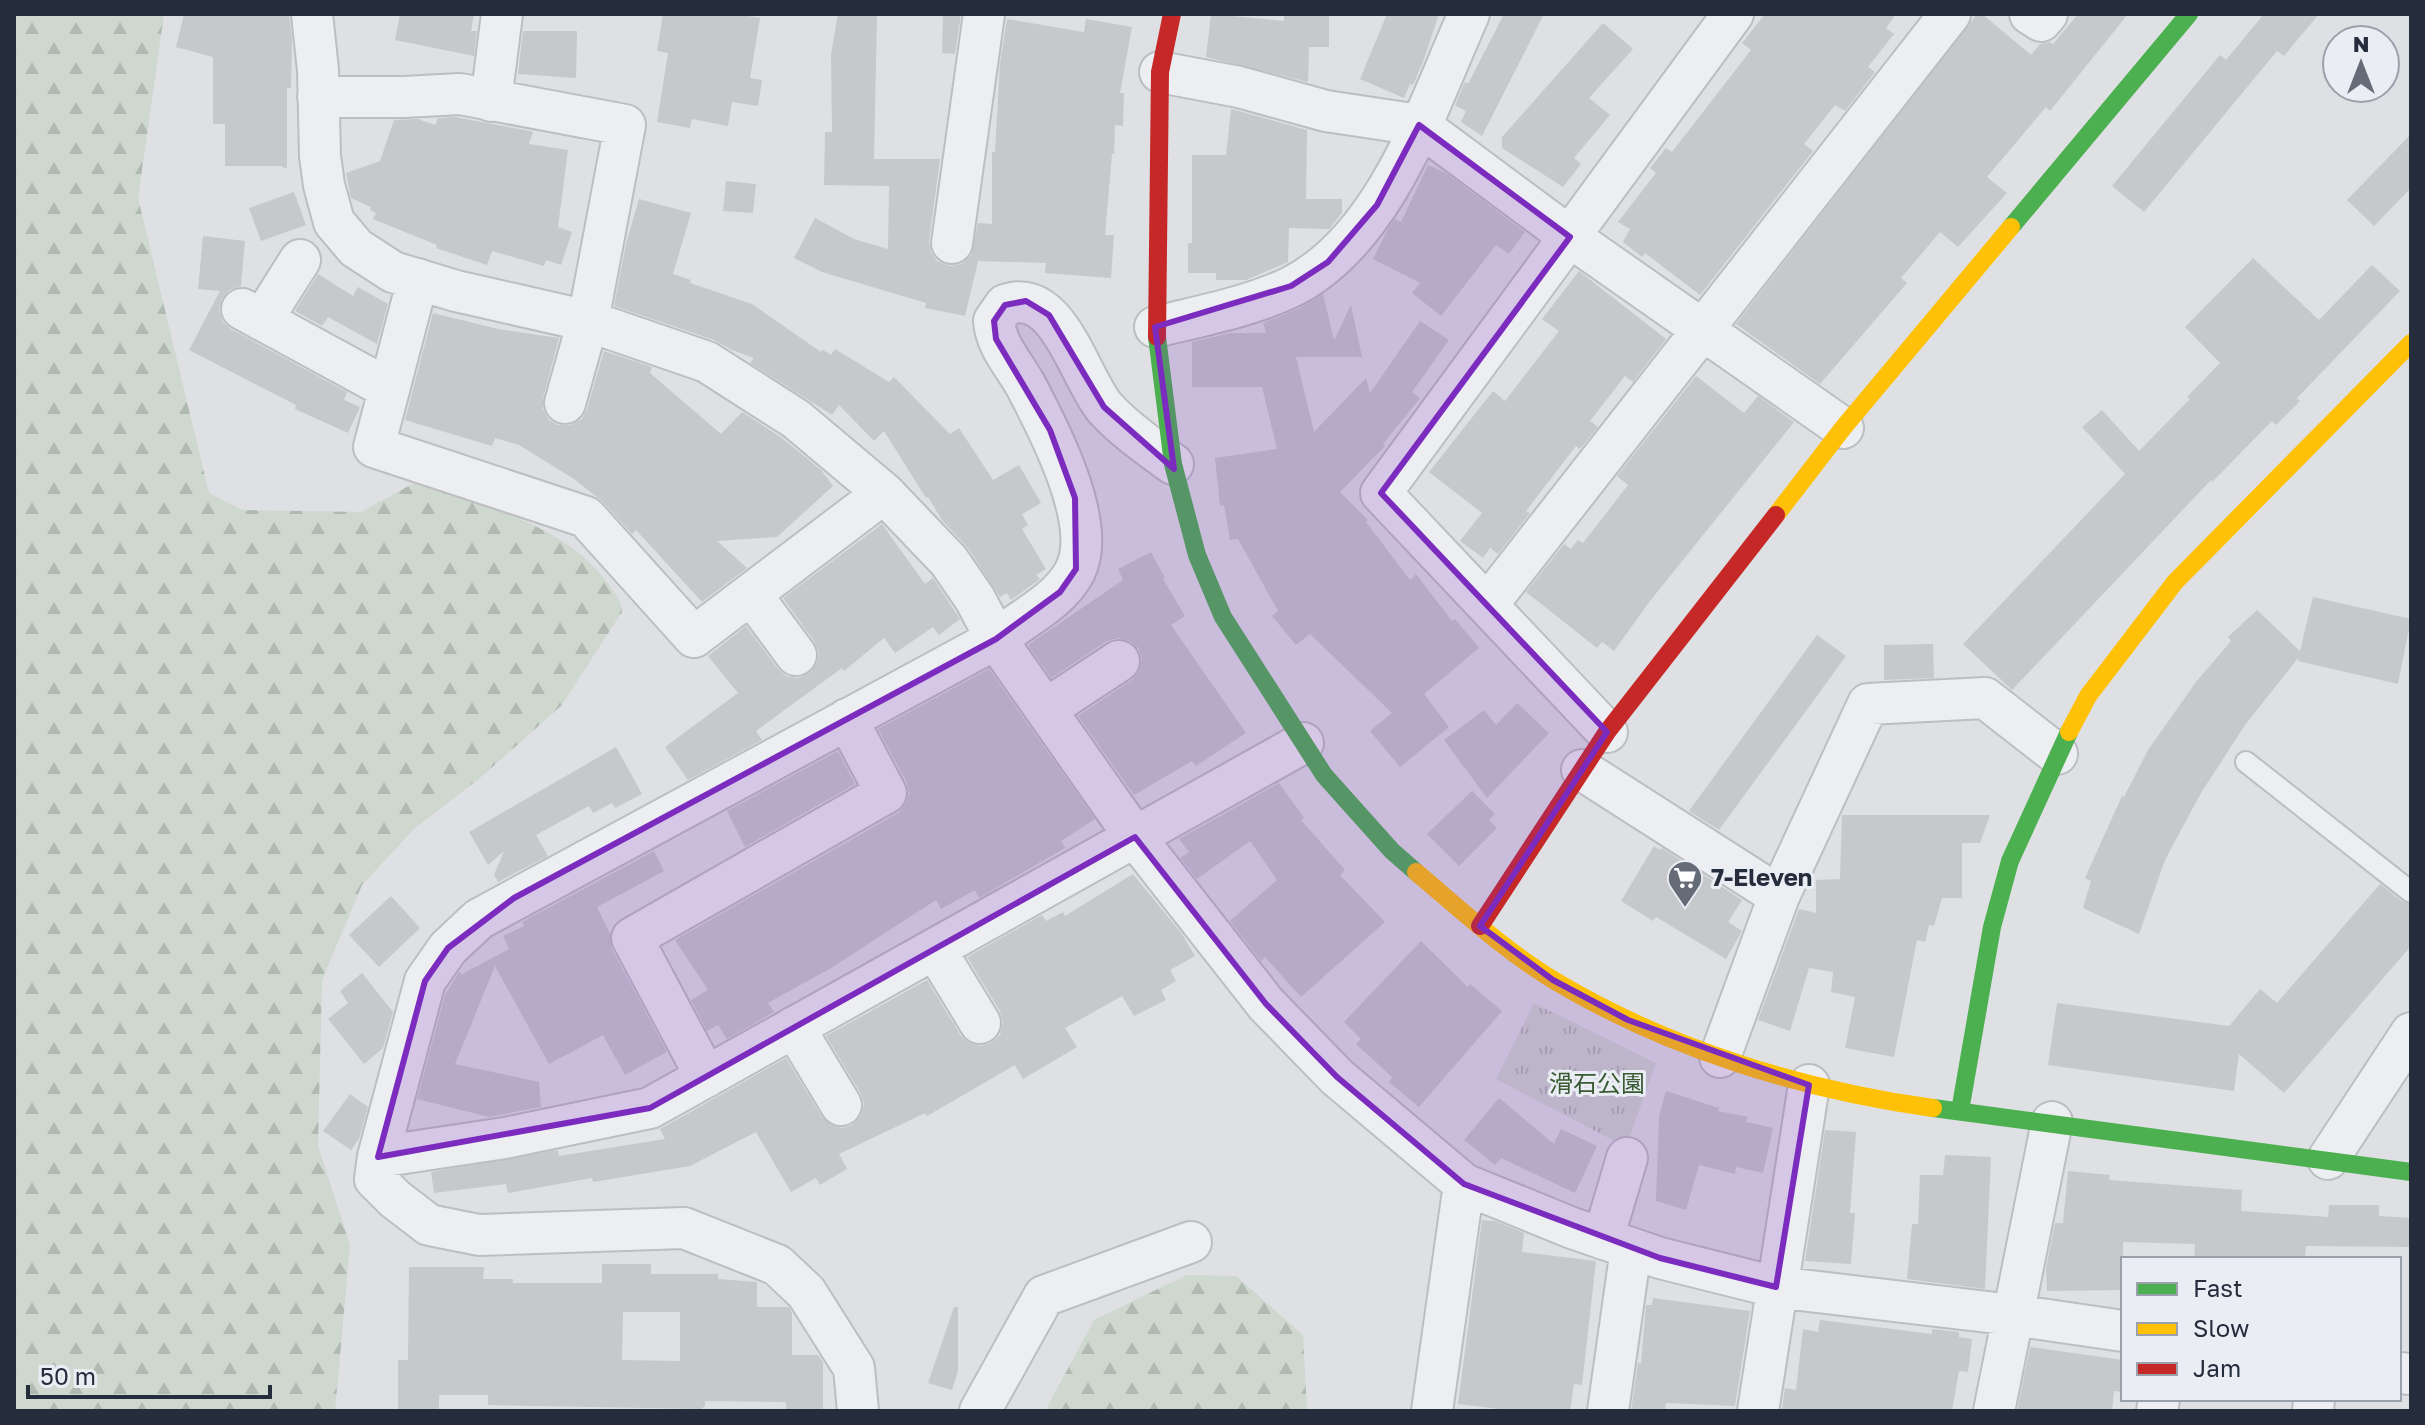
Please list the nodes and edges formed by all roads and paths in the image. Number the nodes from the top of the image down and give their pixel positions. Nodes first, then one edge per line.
1 (312, 14) edge
2 (502, 14) edge
3 (984, 14) edge
4 (1172, 14) edge
5 (1469, 14) edge
6 (1733, 14) edge
7 (1950, 14) edge
8 (2030, 14) edge
9 (2047, 14) edge
10 (2189, 14) edge
11 (1160, 72) junction
12 (318, 97) junction
13 (491, 101) junction
14 (1419, 125) junction
15 (1570, 237) junction
16 (952, 243) dead end
17 (300, 260) dead end
18 (418, 279) junction
19 (588, 321) junction
20 (1155, 327) junction
21 (1704, 330) junction
22 (2411, 343) edge
23 (389, 389) junction
24 (565, 403) dead end
25 (1843, 428) junction
26 (1173, 464) junction
27 (884, 493) junction
28 (751, 594) junction
29 (1487, 605) junction
30 (996, 639) junction
31 (796, 655) dead end
32 (1119, 661) dead end
33 (1046, 709) junction
34 (847, 719) junction
35 (1607, 732) junction
36 (1303, 743) junction
37 (2057, 754) junction
38 (2246, 762) dead end
39 (1582, 770) junction
40 (1135, 837) junction
41 (2411, 892) edge
42 (1779, 896) junction
43 (1480, 926) junction
44 (935, 949) junction
45 (980, 1023) dead end
46 (794, 1027) junction
47 (2411, 1033) edge
48 (1720, 1057) junction
49 (706, 1077) junction
50 (1809, 1085) junction
51 (841, 1105) dead end
52 (1960, 1111) junction
53 (2052, 1122) junction
54 (378, 1157) junction
55 (1627, 1158) dead end
56 (2328, 1159) junction
57 (2411, 1172) edge
58 (1464, 1184) junction
59 (1191, 1242) dead end
60 (1617, 1244) junction
61 (1776, 1287) junction
62 (2013, 1315) junction
63 (2121, 1331) edge
64 (858, 1411) edge
65 (980, 1411) edge
66 (1432, 1411) edge
67 (1608, 1411) edge
68 (1758, 1411) edge
69 (1994, 1411) edge

1 - 12 street
2 - 13 street
3 - 16 street
4 - 11 street
5 - 14 street
6 - 15 street
7 - 21 street
8 - 9 street
10 - 25 street
11 - 14 street
11 - 20 street
12 - 13 street
12 - 18 street
13 - 19 street
14 - 15 street
14 - 20 street
15 - 21 street
15 - 29 street
17 - 23 street
18 - 19 street
18 - 23 street
19 - 24 street
19 - 27 street
20 - 26 street
21 - 25 street
21 - 29 street
22 - 37 street
23 - 28 street
25 - 35 street
26 - 30 street
26 - 36 street
27 - 28 street
27 - 30 street
28 - 31 street
29 - 35 street
30 - 33 street
30 - 34 street
32 - 33 street
33 - 40 street
34 - 49 street
34 - 54 street
35 - 39 street
36 - 40 street
36 - 43 street
37 - 42 street
37 - 52 street
38 - 41 lane
39 - 42 street
39 - 43 street
40 - 44 street
40 - 58 street
42 - 48 street
43 - 48 street
44 - 45 street
44 - 46 street
46 - 49 street
46 - 51 street
47 - 56 street
48 - 50 street
49 - 54 street
50 - 52 street
50 - 61 street
52 - 53 street
53 - 56 street
53 - 62 street
54 - 64 street
55 - 60 street
56 - 57 street
58 - 60 street
58 - 66 street
59 - 65 street
60 - 61 street
60 - 67 street
61 - 62 street
61 - 68 street
62 - 63 street
62 - 69 street

